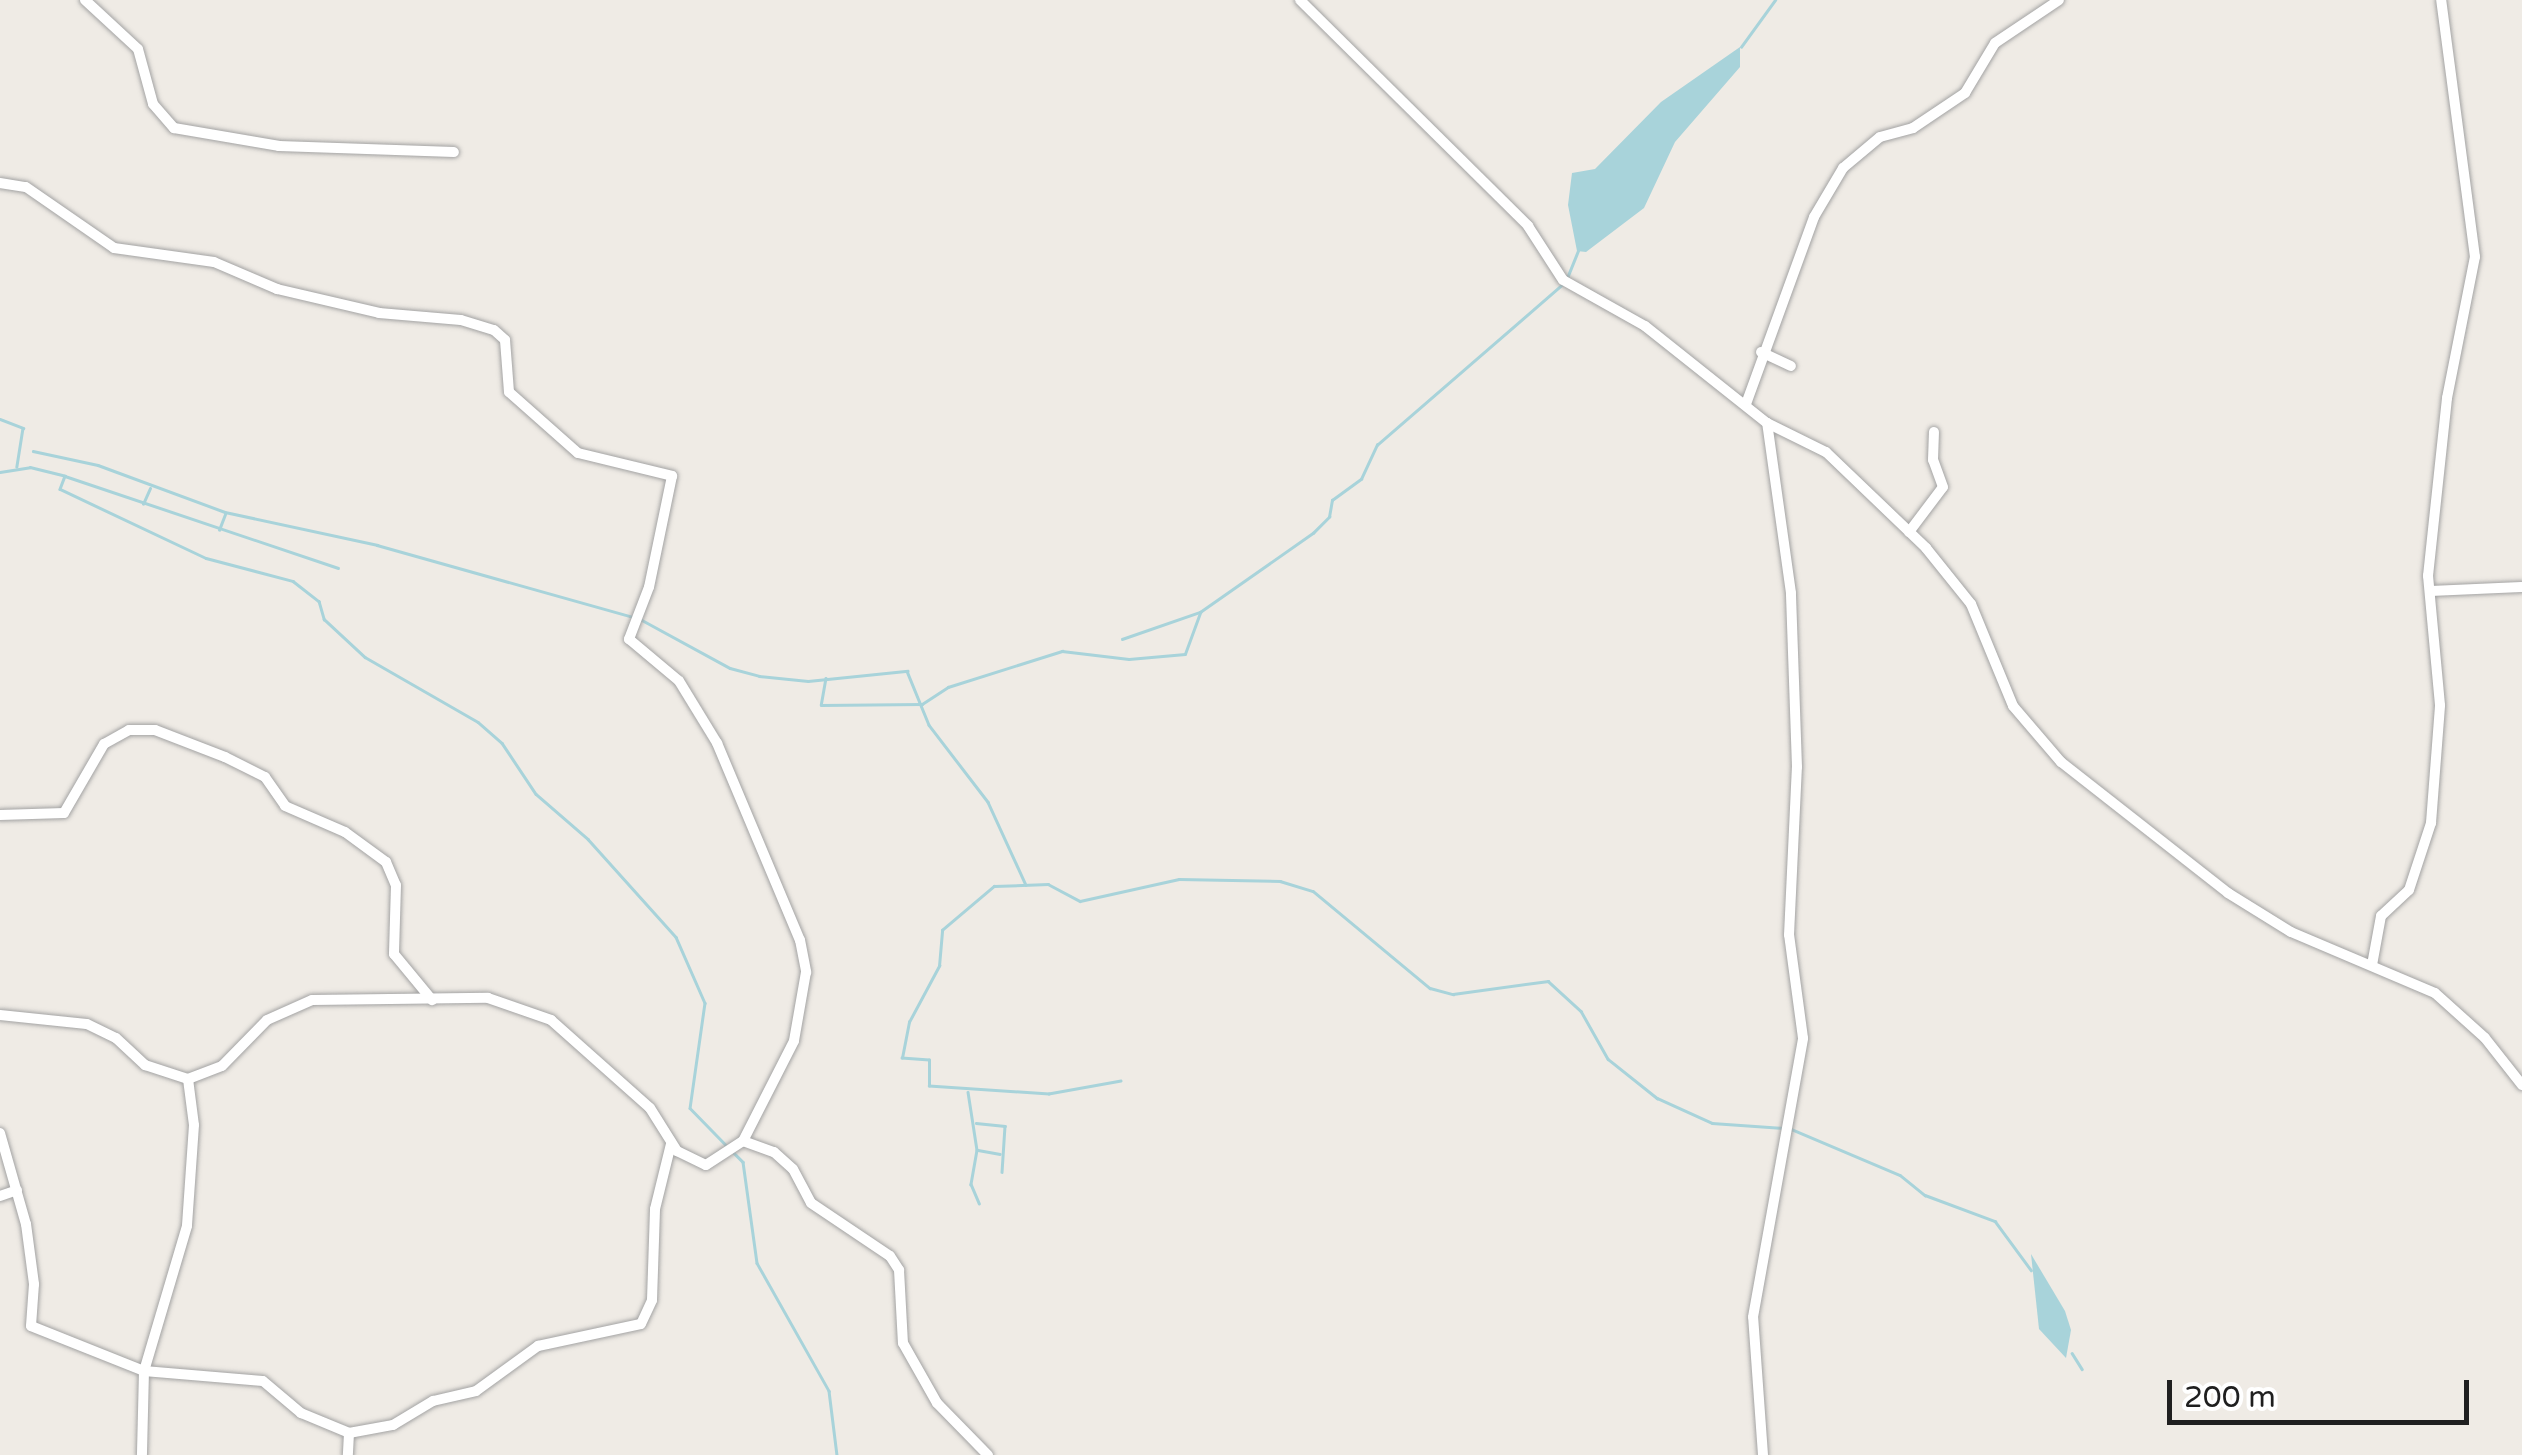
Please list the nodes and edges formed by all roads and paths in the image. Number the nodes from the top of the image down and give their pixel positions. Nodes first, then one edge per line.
1 (85, 0) edge
2 (1300, 0) edge
3 (2059, 0) edge
4 (2441, 0) edge
5 (454, 152) dead end
6 (0, 183) edge
7 (1761, 352) junction
8 (1792, 366) dead end
9 (1746, 404) junction
10 (1767, 423) junction
11 (1934, 432) dead end
12 (1909, 532) junction
13 (2522, 587) edge
14 (2430, 591) junction
15 (0, 816) edge
16 (2372, 965) junction
17 (432, 1000) junction
18 (0, 1015) edge
19 (188, 1080) junction
20 (2522, 1086) edge
21 (0, 1133) edge
22 (743, 1140) junction
23 (671, 1144) junction
24 (17, 1190) junction
25 (0, 1196) edge
26 (144, 1371) junction
27 (350, 1433) junction
28 (142, 1455) edge
29 (348, 1455) edge
30 (988, 1455) edge
31 (1763, 1455) edge

1 - 5 street
2 - 9 street
3 - 7 street
4 - 14 street
6 - 22 street
7 - 8 street
7 - 9 street
9 - 10 street
10 - 12 street
10 - 31 street
11 - 12 street
12 - 16 street
13 - 14 street
14 - 16 street
15 - 17 street
16 - 20 street
17 - 19 street
17 - 23 street
18 - 19 street
19 - 26 street
21 - 24 street
22 - 23 street
22 - 30 street
23 - 27 street
24 - 25 street
24 - 26 street
26 - 27 street
26 - 28 street
27 - 29 street

